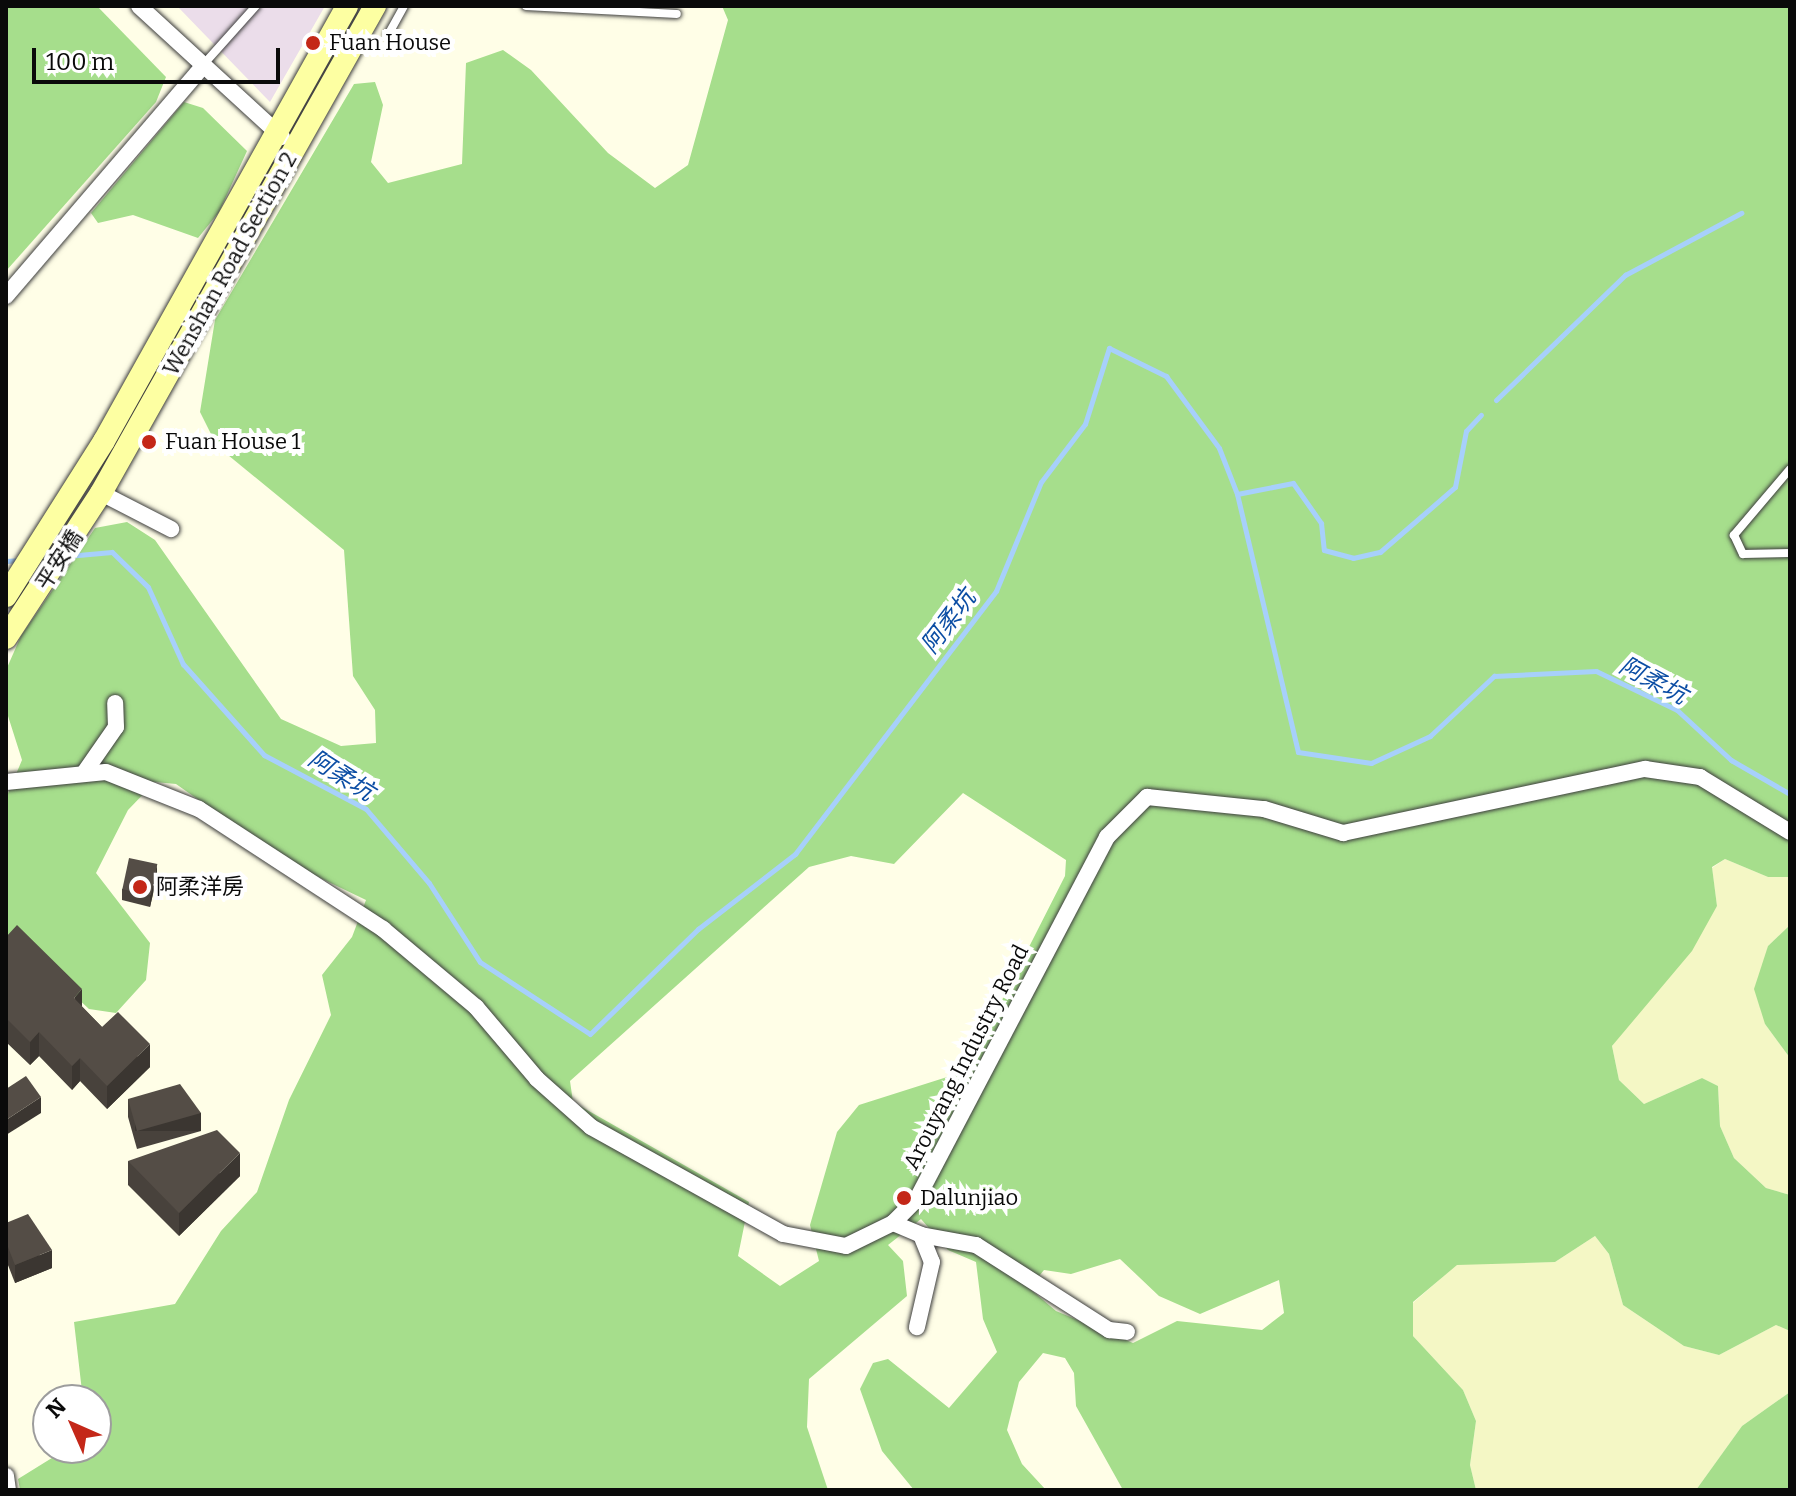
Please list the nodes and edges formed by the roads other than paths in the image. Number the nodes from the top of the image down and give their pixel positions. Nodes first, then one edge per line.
1 (139, 6) edge
2 (256, 6) edge
3 (347, 6) edge
4 (375, 6) edge
5 (404, 6) edge
6 (526, 6) edge
7 (677, 14) dead end
8 (388, 35) dead end
9 (203, 66) junction
10 (275, 133) junction
11 (297, 146) junction
12 (6, 296) edge
13 (1790, 469) edge
14 (101, 493) junction
15 (62, 511) joint
16 (84, 521) joint
17 (171, 529) dead end
18 (1790, 553) edge
19 (6, 596) edge
20 (6, 638) edge
21 (115, 703) dead end
22 (84, 773) junction
23 (6, 782) edge
24 (1790, 832) edge
25 (893, 1223) junction
26 (921, 1235) junction
27 (917, 1327) dead end
28 (1127, 1332) dead end
29 (6, 1476) edge
30 (8, 1490) edge

1 - 9 street
2 - 9 lane
3 - 10 main road, Wenshan Road Section 2
4 - 11 main road, Wenshan Road Section 2
5 - 8 lane
6 - 7 lane
9 - 10 street
9 - 12 street
10 - 11 street
10 - 15 main road, Wenshan Road Section 2
11 - 14 main road, Wenshan Road Section 2
13 - 18 lane
14 - 16 main road, Wenshan Road Section 2
14 - 17 street
15 - 19 main road, 平安橋
16 - 20 main road, 平安橋
21 - 22 street
22 - 23 street, Arouyang Industry Road
22 - 25 street, Arouyang Industry Road
24 - 25 street, Arouyang Industry Road
25 - 26 street
26 - 27 street
26 - 28 street
29 - 30 street

